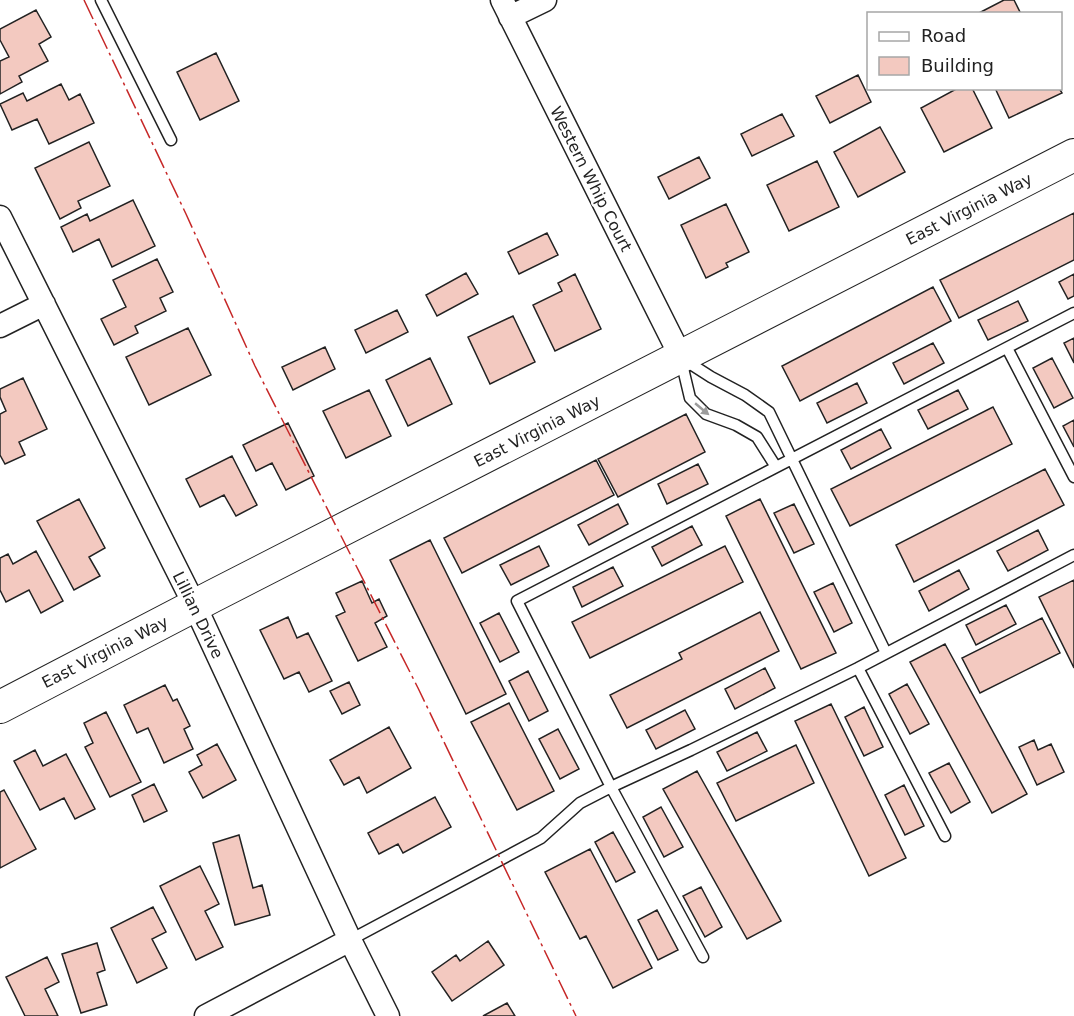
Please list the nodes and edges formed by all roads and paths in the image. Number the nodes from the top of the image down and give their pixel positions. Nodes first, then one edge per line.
1 (101, 0) edge
2 (545, 0) edge
3 (506, 8) edge
4 (171, 140) dead end
5 (1074, 155) edge
6 (0, 217) edge
7 (44, 304) junction
8 (1074, 313) edge
9 (0, 326) edge
10 (1007, 348) junction
11 (681, 357) junction
12 (791, 459) junction
13 (776, 467) junction
14 (1074, 477) edge
15 (1074, 555) edge
16 (195, 606) junction
17 (886, 653) junction
18 (858, 668) junction
19 (0, 707) edge
20 (611, 787) junction
21 (945, 836) dead end
22 (350, 940) junction
23 (703, 957) dead end
24 (206, 1016) edge
25 (388, 1016) edge

1 - 4 lane
2 - 3 street
3 - 11 street, Western Whip Court
5 - 11 street, East Virginia Way
6 - 7 street, Lillian Drive
7 - 9 street
7 - 16 street, Lillian Drive
8 - 10 lane
10 - 12 lane
10 - 14 lane
11 - 12 lane
11 -> 13 lane
11 - 16 street, East Virginia Way
12 - 13 lane
12 - 17 lane
13 - 20 lane
15 - 17 lane
16 - 19 street, East Virginia Way
16 - 22 street, Lillian Drive
17 - 18 lane
18 - 20 lane
18 - 21 lane
20 - 22 lane
20 - 23 lane
22 - 24 street
22 - 25 street, Lillian Drive

